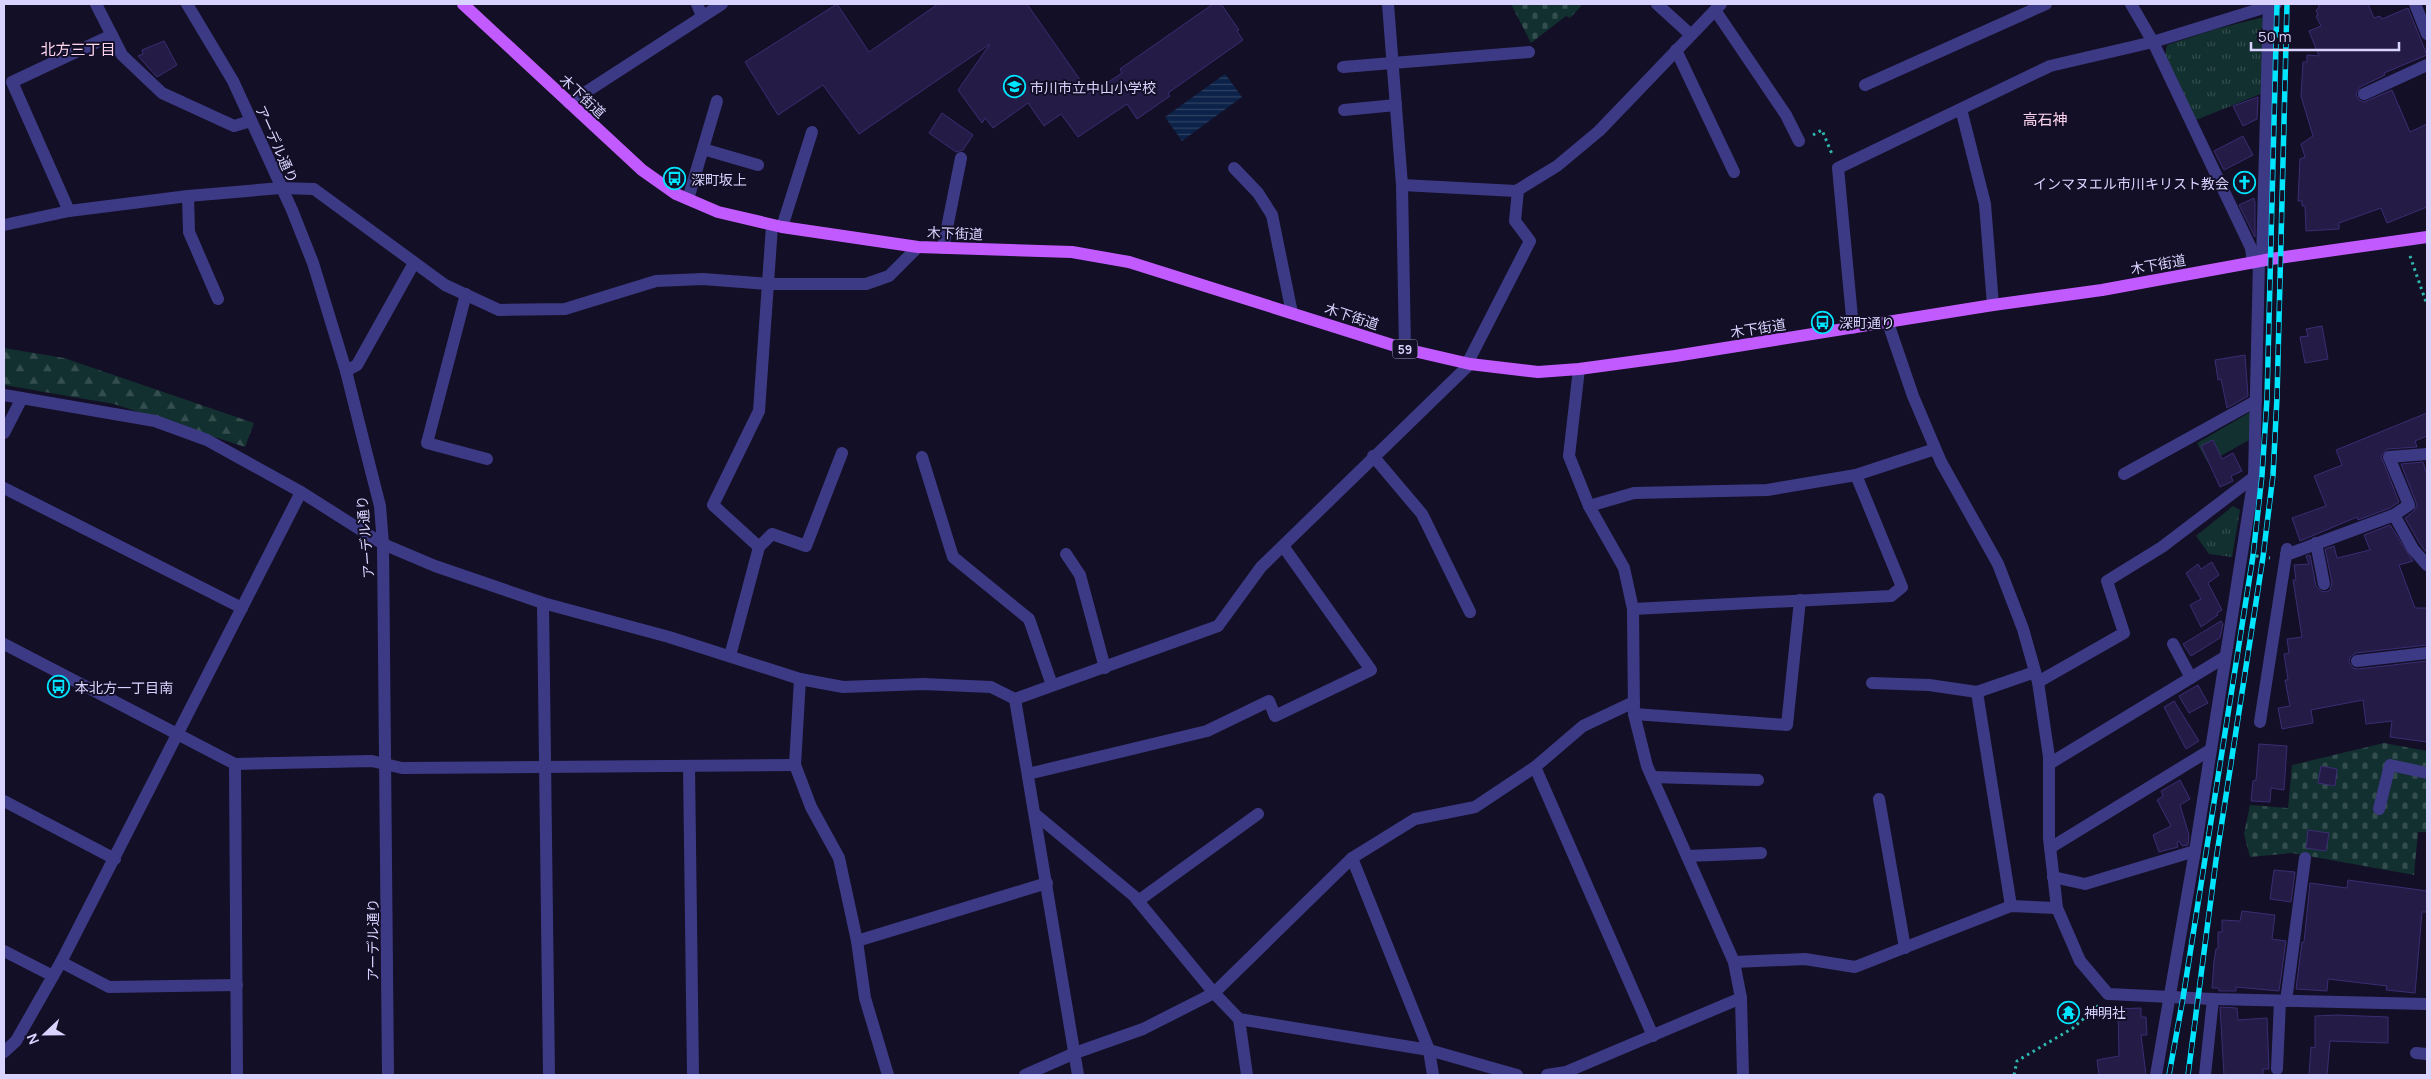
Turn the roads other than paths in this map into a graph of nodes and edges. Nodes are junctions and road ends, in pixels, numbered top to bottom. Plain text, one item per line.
1 (96, 4) edge
2 (187, 4) edge
3 (463, 4) edge
4 (697, 4) edge
5 (722, 4) edge
6 (1388, 4) edge
7 (1657, 4) edge
8 (2046, 4) edge
9 (2131, 4) edge
10 (2272, 4) edge
11 (2415, 4) edge
12 (1718, 7) edge
13 (2025, 8) edge
14 (702, 16) junction
15 (2427, 34) edge
16 (112, 35) junction
17 (1691, 35) junction
18 (2153, 42) junction
19 (1676, 50) junction
20 (1529, 52) dead end
21 (1392, 61) junction
22 (2427, 65) edge
23 (1343, 67) dead end
24 (1865, 85) dead end
25 (2364, 94) dead end
26 (717, 101) dead end
27 (569, 103) junction
28 (1396, 105) junction
29 (1961, 109) junction
30 (1344, 110) dead end
31 (251, 121) junction
32 (812, 132) dead end
33 (1800, 141) road end
34 (703, 149) junction
35 (961, 158) dead end
36 (758, 165) dead end
37 (1234, 168) dead end
38 (1734, 172) dead end
39 (1402, 184) junction
40 (281, 188) junction
41 (1518, 190) junction
42 (188, 196) junction
43 (688, 199) junction
44 (69, 211) junction
45 (4, 225) edge
46 (777, 227) junction
47 (2427, 237) edge
48 (918, 247) junction
49 (943, 248) junction
50 (2258, 261) junction
51 (414, 263) junction
52 (768, 284) junction
53 (466, 294) junction
54 (218, 300) dead end
55 (1993, 305) junction
56 (1292, 313) junction
57 (1888, 323) junction
58 (1853, 328) junction
59 (1405, 349) junction
60 (1468, 364) junction
61 (1579, 369) junction
62 (346, 371) junction
63 (4, 395) edge
64 (22, 398) junction
65 (2256, 401) junction
66 (4, 433) edge
67 (1935, 449) junction
68 (842, 453) dead end
69 (2427, 454) edge
70 (1373, 456) junction
71 (922, 457) dead end
72 (487, 459) dead end
73 (2124, 474) dead end
74 (1856, 475) junction
75 (2254, 477) junction
76 (4, 488) edge
77 (301, 492) junction
78 (1589, 506) junction
79 (2394, 515) junction
80 (2316, 543) junction
81 (383, 544) junction
82 (1283, 546) junction
83 (759, 547) junction
84 (1066, 554) dead end
85 (2427, 565) edge
86 (2324, 584) dead end
87 (1800, 600) junction
88 (544, 603) junction
89 (242, 608) junction
90 (1633, 609) junction
91 (1470, 612) dead end
92 (4, 644) edge
93 (2173, 644) dead end
94 (2427, 653) edge
95 (730, 656) junction
96 (2225, 657) junction
97 (2356, 661) dead end
98 (1105, 668) junction
99 (2037, 677) junction
100 (2191, 678) junction
101 (800, 679) junction
102 (1872, 683) dead end
103 (1052, 684) junction
104 (1977, 692) junction
105 (1016, 699) junction
106 (1634, 708) junction
107 (2260, 722) dead end
108 (176, 734) junction
109 (2210, 750) junction
110 (235, 764) junction
111 (386, 764) junction
112 (2049, 764) junction
113 (795, 765) junction
114 (689, 766) junction
115 (1535, 766) junction
116 (544, 767) junction
117 (2427, 773) edge
118 (1028, 774) junction
119 (1652, 777) junction
120 (1758, 780) dead end
121 (1879, 799) dead end
122 (4, 801) edge
123 (2379, 809) dead end
124 (1035, 814) junction
125 (1258, 814) dead end
126 (2050, 848) junction
127 (2195, 851) junction
128 (1761, 853) dead end
129 (1687, 856) junction
130 (115, 858) junction
131 (1352, 858) junction
132 (2305, 858) dead end
133 (2053, 877) junction
134 (1047, 883) junction
135 (1138, 901) junction
136 (2011, 906) junction
137 (2057, 908) junction
138 (857, 941) junction
139 (1905, 948) junction
140 (4, 951) edge
141 (61, 962) junction
142 (1734, 962) junction
143 (53, 976) junction
144 (237, 985) junction
145 (1214, 993) junction
146 (2170, 997) junction
147 (1742, 998) junction
148 (2213, 999) junction
149 (2283, 1001) junction
150 (2427, 1003) edge
151 (1239, 1019) junction
152 (1653, 1036) junction
153 (1429, 1050) junction
154 (4, 1052) edge
155 (1075, 1053) junction
156 (2277, 1069) dead end
157 (237, 1075) edge
158 (388, 1075) edge
159 (549, 1075) edge
160 (693, 1075) edge
161 (888, 1075) edge
162 (1025, 1075) edge
163 (1078, 1075) edge
164 (1247, 1075) edge
165 (1433, 1075) edge
166 (1517, 1075) edge
167 (1547, 1075) edge
168 (1743, 1075) edge
169 (2156, 1075) edge
170 (2205, 1075) edge

1 - 16 street
2 - 31 street, アーデル通り
3 - 27 main road, 木下街道 / 59
4 - 14 street
5 - 14 street
6 - 21 street
7 - 17 street
8 - 13 street
9 - 18 street
10 - 18 street
10 - 50 street
11 - 15 street
12 - 17 street
12 - 33 street
13 - 24 street
14 - 27 street
16 - 31 street
16 - 44 street
17 - 19 street
18 - 29 street
18 - 50 street
19 - 38 street
19 - 41 street
20 - 21 street
21 - 23 street
21 - 28 street
22 - 25 street
26 - 34 street
27 - 43 main road, 木下街道 / 59
28 - 30 street
28 - 39 street
29 - 55 street
29 - 58 street
31 - 40 street, アーデル通り
32 - 46 street
34 - 36 street
34 - 43 street
35 - 49 street
37 - 56 street
39 - 41 street
39 - 59 street
40 - 42 street
40 - 51 street
40 - 62 street, アーデル通り
41 - 60 street
42 - 44 street
42 - 54 street
43 - 46 main road, 木下街道 / 59
44 - 45 street
46 - 48 main road, 木下街道 / 59
46 - 52 street
47 - 50 main road, 木下街道 / 59
48 - 49 main road, 木下街道 / 59
48 - 52 street
49 - 56 main road, 木下街道 / 59
50 - 55 main road, 木下街道 / 59
50 - 65 street
51 - 53 street
51 - 62 street
52 - 53 street
52 - 83 street
53 - 72 street
55 - 57 main road, 木下街道 / 59
56 - 59 main road, 木下街道 / 59
57 - 58 main road, 木下街道 / 59
57 - 67 street
58 - 61 main road, 木下街道 / 59
59 - 60 main road, 木下街道 / 59
60 - 61 main road, 木下街道 / 59
60 - 70 street
61 - 78 street
62 - 81 street, アーデル通り
63 - 64 street
64 - 66 street
64 - 77 street
65 - 73 street
65 - 75 street
67 - 74 street
67 - 99 street
68 - 83 street
69 - 79 street
70 - 82 street
70 - 91 street
71 - 103 street
74 - 78 street
74 - 87 street
75 - 96 street
75 - 99 street
76 - 89 street
77 - 81 street
77 - 89 street
78 - 90 street
79 - 80 street
79 - 85 street
80 - 86 street
80 - 107 street
81 - 88 street
81 - 111 street, アーデル通り
82 - 98 street
82 - 118 street
83 - 95 street
84 - 98 street
87 - 90 street
87 - 106 street
88 - 95 street
88 - 116 street
89 - 108 street
90 - 106 street
92 - 108 street
93 - 100 street
94 - 97 street
95 - 101 street
96 - 100 street
96 - 109 street
98 - 103 street
99 - 104 street
99 - 112 street
100 - 112 street
101 - 105 street
101 - 113 street
102 - 104 street
103 - 105 street
104 - 136 street
105 - 118 street
106 - 115 street
106 - 119 street
108 - 110 street
108 - 130 street
109 - 126 street
109 - 127 street
110 - 111 street
110 - 144 street
111 - 116 street
111 - 158 street, アーデル通り
112 - 126 street
113 - 114 street
113 - 138 street
114 - 116 street
114 - 160 street
115 - 131 street
115 - 152 street
116 - 159 street
117 - 123 street
118 - 124 street
119 - 120 street
119 - 129 street
121 - 139 street
122 - 130 street
124 - 134 street
124 - 135 street
125 - 135 street
126 - 133 street
127 - 133 street
127 - 146 street
128 - 129 street
129 - 142 street
130 - 141 street
131 - 145 street
131 - 153 street
132 - 149 street
133 - 137 street
134 - 138 street
134 - 155 street
135 - 145 street
136 - 137 street
136 - 139 street
137 - 146 street
138 - 161 street
139 - 142 street
140 - 143 street
141 - 143 street
141 - 144 street
142 - 147 street
143 - 154 street
144 - 157 street
145 - 151 street
145 - 155 street
146 - 148 street
146 - 169 street
147 - 152 street
147 - 168 street
148 - 149 street
148 - 170 street
149 - 150 street
149 - 156 street
151 - 153 street
151 - 164 street
152 - 167 street
153 - 165 street
153 - 166 street
155 - 162 street
155 - 163 street

